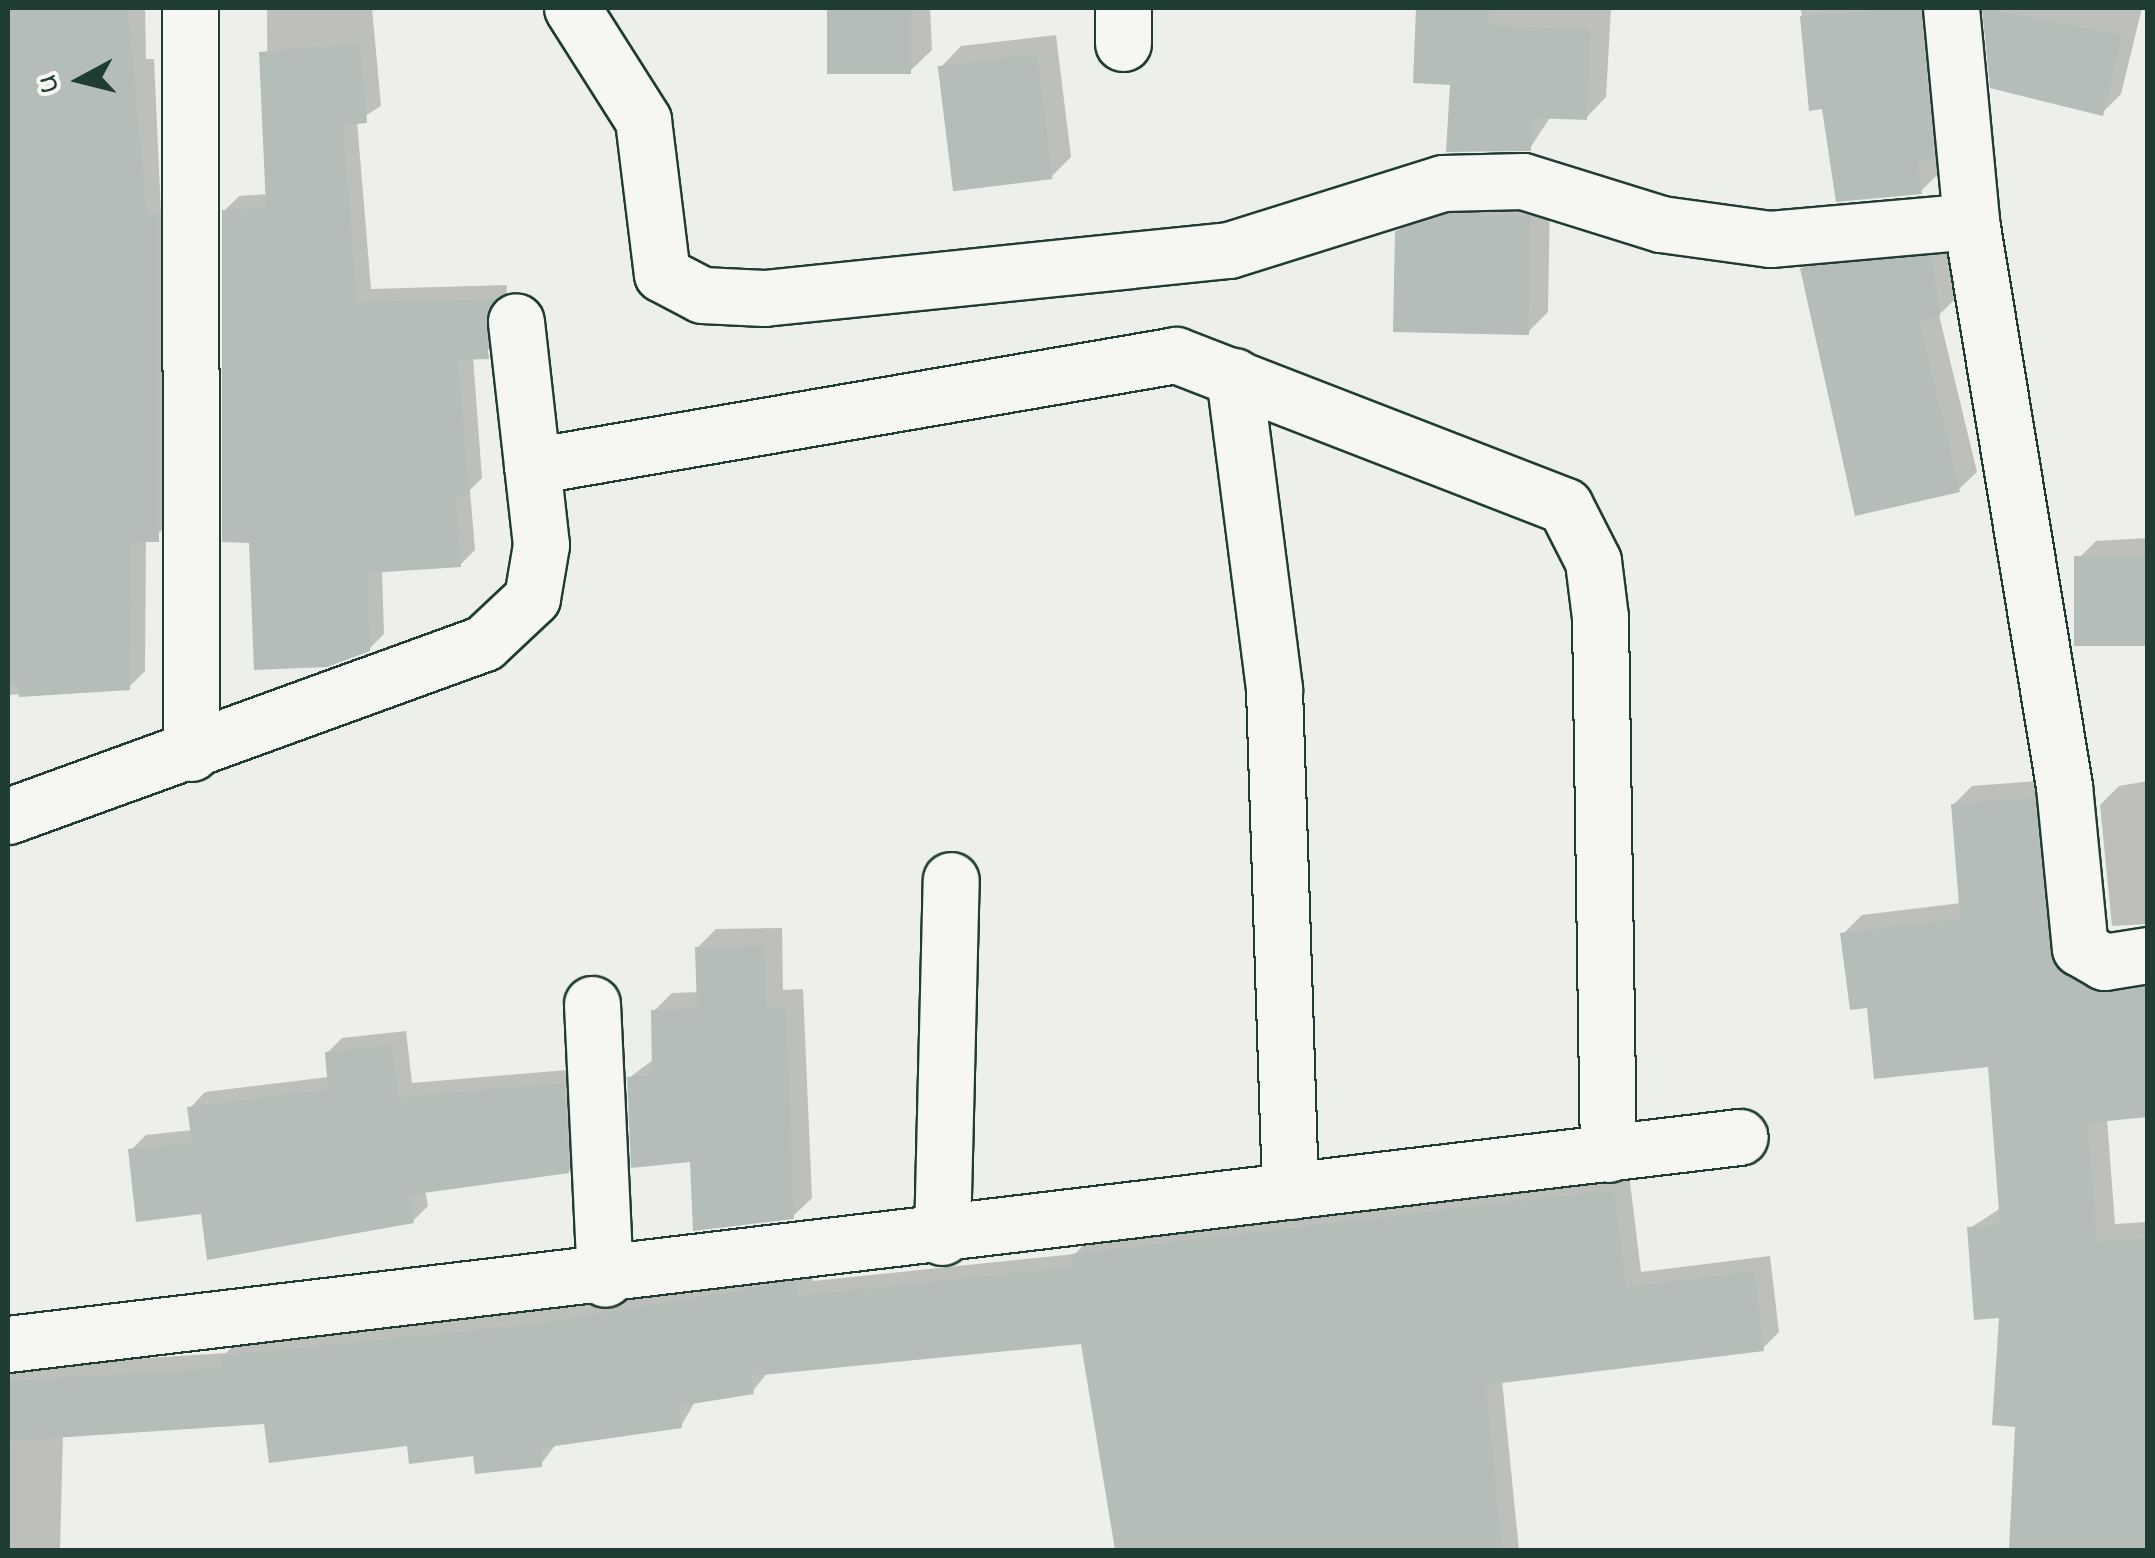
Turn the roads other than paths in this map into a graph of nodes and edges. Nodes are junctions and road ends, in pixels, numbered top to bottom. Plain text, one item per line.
1 (190, 8) edge
2 (572, 8) edge
3 (1951, 8) edge
4 (1972, 221) junction
5 (516, 321) dead end
6 (1234, 376) junction
7 (532, 466) junction
8 (191, 753) junction
9 (8, 816) edge
10 (951, 880) dead end
11 (2148, 955) edge
12 (592, 1004) dead end
13 (1740, 1137) dead end
14 (1608, 1154) junction
15 (1290, 1191) junction
16 (942, 1237) junction
17 (606, 1279) junction
18 (8, 1344) edge

1 - 8 street
2 - 4 street
3 - 4 street
4 - 11 street
5 - 7 street
6 - 7 street
6 - 14 street
6 - 15 street
7 - 8 street
8 - 9 street
10 - 16 street
12 - 17 street
13 - 14 street
14 - 15 street
15 - 16 street
16 - 17 street
17 - 18 street

